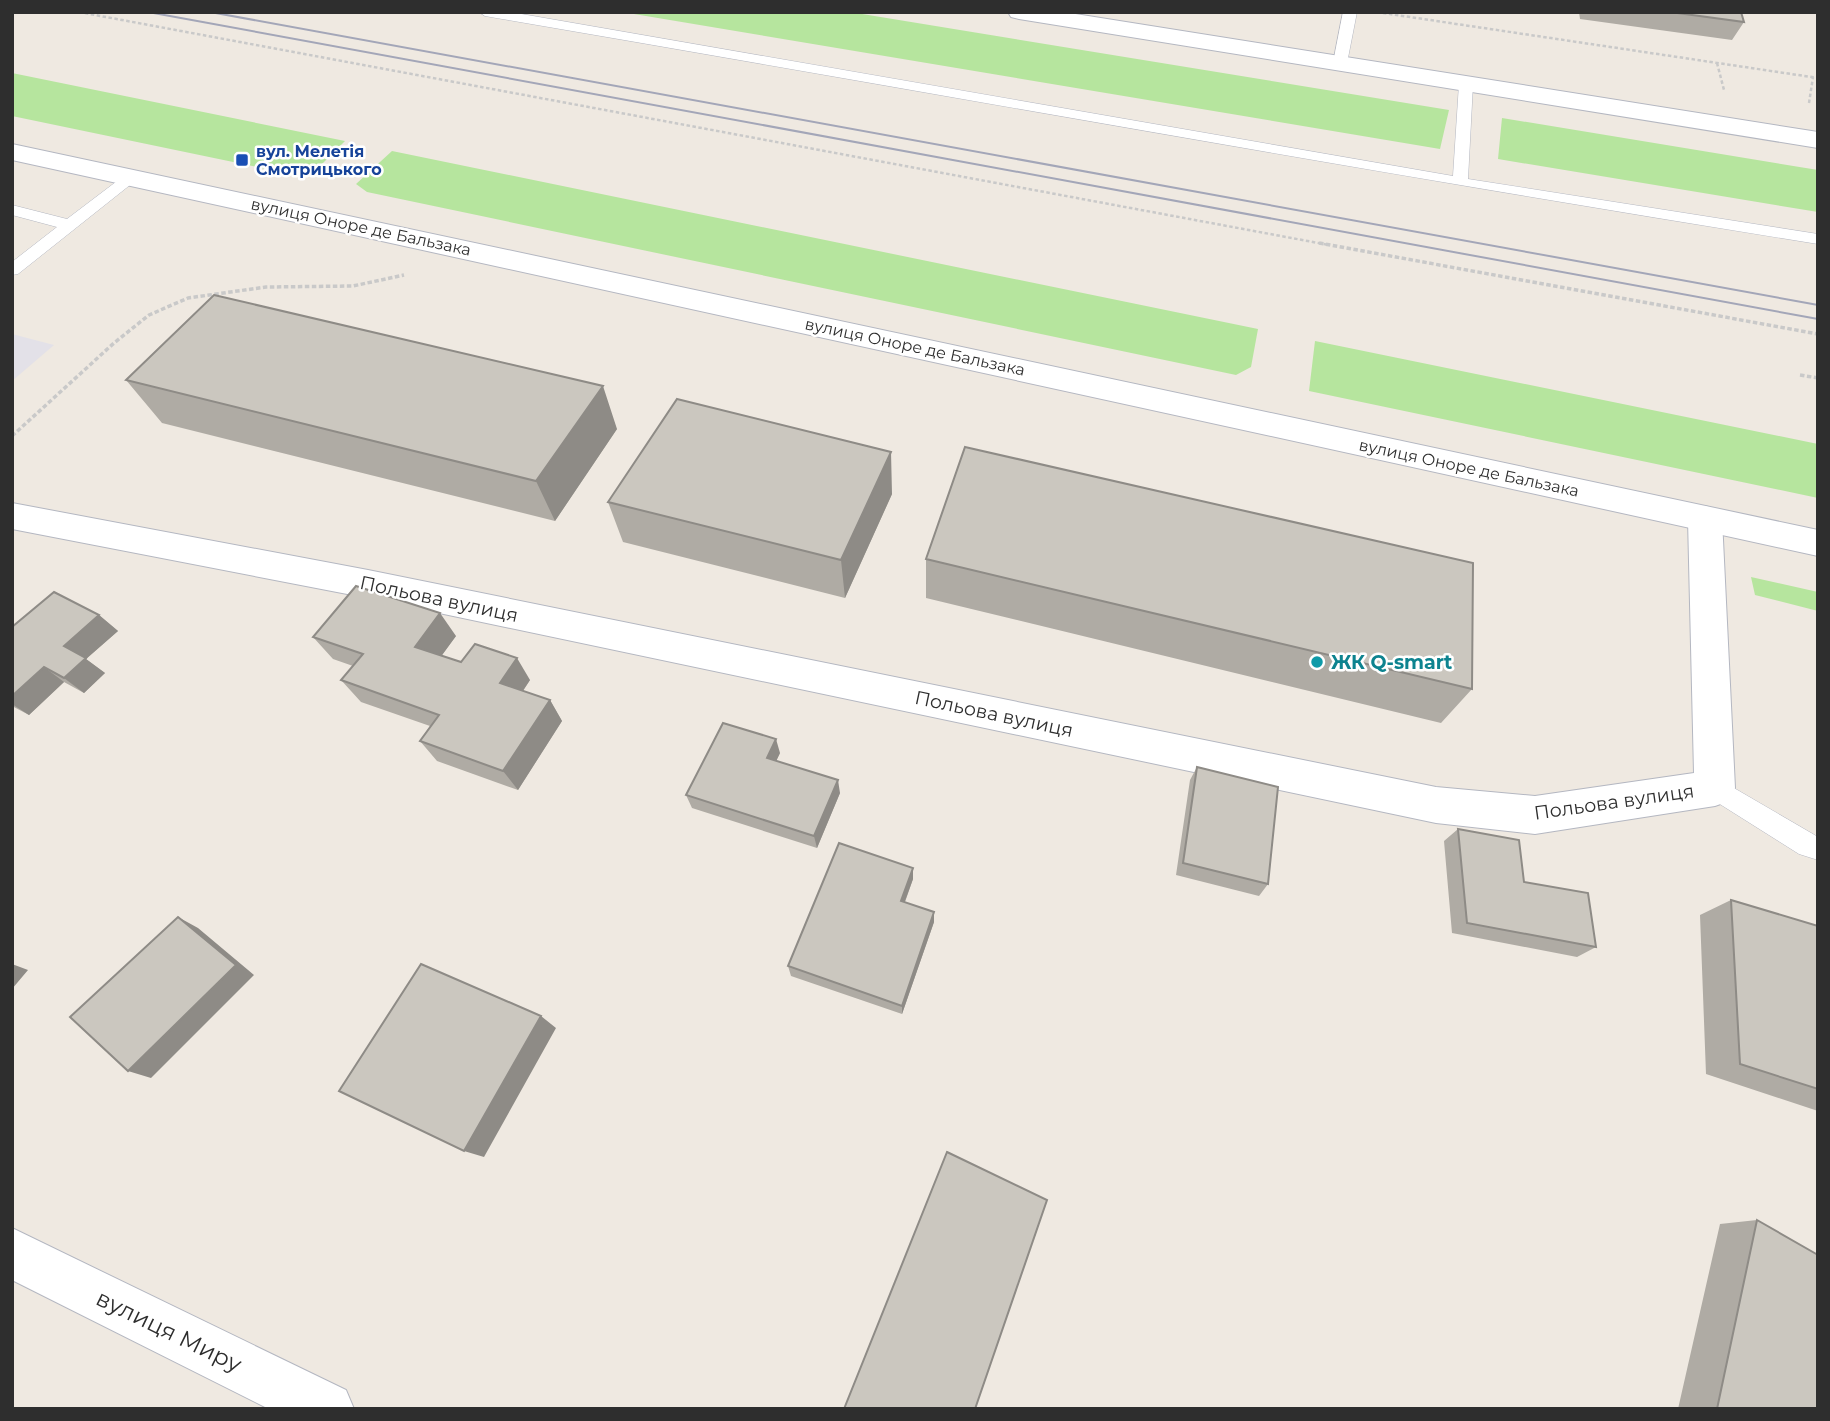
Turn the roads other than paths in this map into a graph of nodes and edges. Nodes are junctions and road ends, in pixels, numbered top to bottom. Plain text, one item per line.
1 (485, 12) edge
2 (570, 12) edge
3 (1019, 12) edge
4 (1350, 12) edge
5 (558, 24) junction
6 (1340, 63) junction
7 (1466, 84) junction
8 (1818, 140) edge
9 (12, 152) edge
10 (130, 177) junction
11 (1460, 182) junction
12 (12, 210) edge
13 (69, 225) junction
14 (1818, 239) edge
15 (12, 270) edge
16 (12, 516) edge
17 (1705, 519) junction
18 (1818, 543) edge
19 (1715, 788) junction
20 (1818, 849) edge
21 (12, 1253) edge
22 (327, 1409) edge

1 - 5 lane
2 - 5 lane
3 - 6 street
4 - 6 lane
5 - 11 lane
6 - 7 street
7 - 8 street
7 - 11 lane
9 - 10 street, вулиця Оноре де Бальзака
10 - 13 lane
10 - 17 street, вулиця Оноре де Бальзака
11 - 14 lane
12 - 13 lane
13 - 15 lane
16 - 19 street, Польова вулиця
17 - 18 street, вулиця Оноре де Бальзака
17 - 19 street, Польова вулиця
19 - 20 lane
21 - 22 street, вулиця Миру

